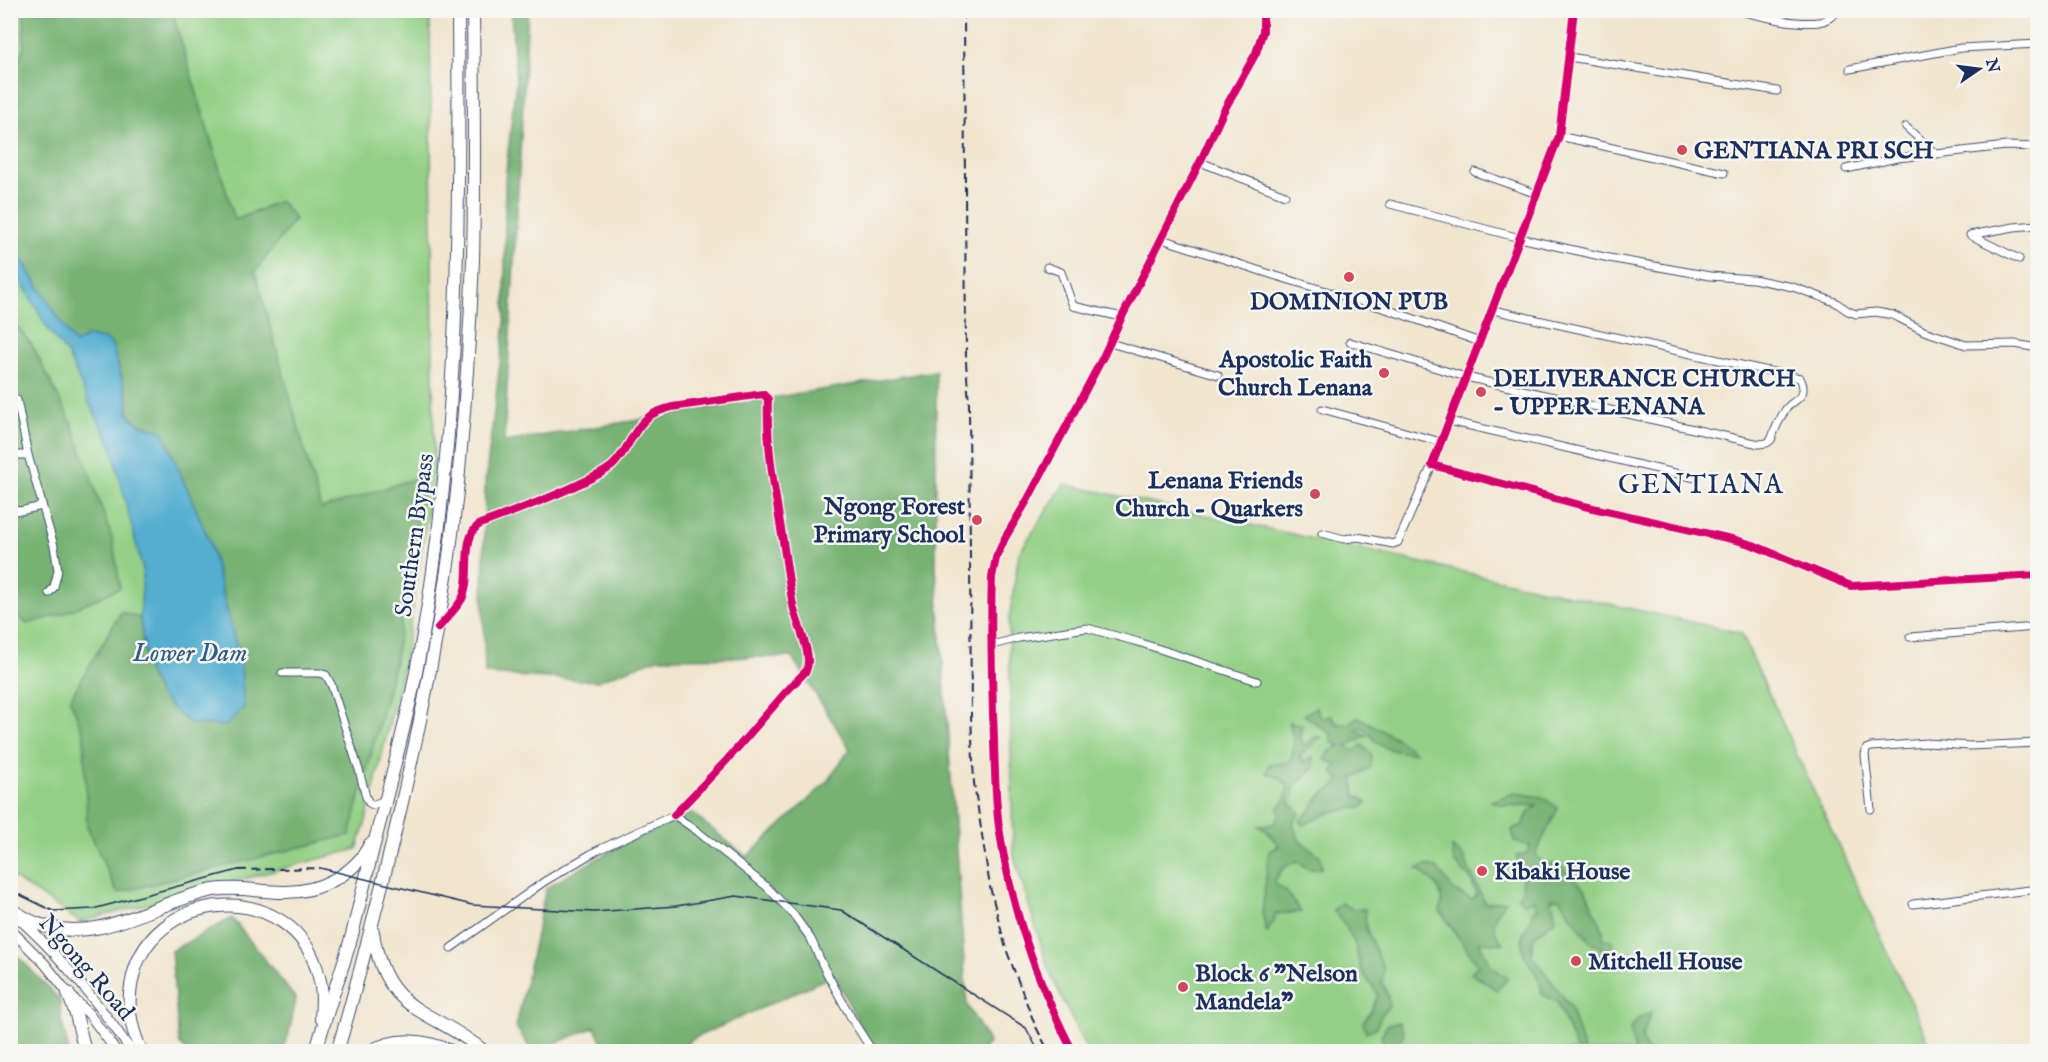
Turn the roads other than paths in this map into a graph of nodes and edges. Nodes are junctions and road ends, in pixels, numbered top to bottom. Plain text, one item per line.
1 (459, 10) edge
2 (473, 10) edge
3 (1249, 10) edge
4 (1574, 10) edge
5 (1735, 10) edge
6 (1839, 10) edge
7 (1263, 12) edge
8 (2037, 44) edge
9 (1569, 57) junction
10 (1850, 69) dead end
11 (1777, 91) dead end
12 (1906, 127) dead end
13 (1559, 136) junction
14 (2037, 147) edge
15 (1936, 154) junction
16 (1200, 162) junction
17 (1846, 169) dead end
18 (1475, 172) dead end
19 (1724, 173) dead end
20 (1537, 194) junction
21 (1285, 195) dead end
22 (1390, 204) dead end
23 (2037, 225) edge
24 (1520, 238) junction
25 (1162, 239) junction
26 (2019, 259) dead end
27 (1047, 267) dead end
28 (1493, 310) junction
29 (1122, 318) junction
30 (1350, 342) dead end
31 (1480, 342) junction
32 (1110, 343) junction
33 (2037, 348) edge
34 (1218, 375) dead end
35 (1466, 377) junction
36 (17, 400) dead end
37 (1322, 409) dead end
38 (1449, 421) junction
39 (1441, 442) junction
40 (10, 455) edge
41 (28, 455) junction
42 (1432, 465) junction
43 (1696, 478) dead end
44 (42, 506) junction
45 (10, 509) edge
46 (1322, 533) dead end
47 (2037, 575) edge
48 (2037, 590) edge
49 (49, 593) dead end
50 (438, 628) junction
51 (1910, 637) dead end
52 (992, 645) junction
53 (282, 673) dead end
54 (1257, 681) dead end
55 (2037, 743) edge
56 (386, 799) junction
57 (1871, 809) dead end
58 (674, 815) junction
59 (379, 827) junction
60 (2037, 889) edge
61 (1913, 904) dead end
62 (10, 910) edge
63 (372, 925) junction
64 (10, 929) edge
65 (451, 948) dead end
66 (68, 993) junction
67 (321, 1034) junction
68 (85, 1052) edge
69 (117, 1052) edge
70 (132, 1052) edge
71 (142, 1052) edge
72 (316, 1052) edge
73 (337, 1052) edge
74 (369, 1052) edge
75 (453, 1052) edge
76 (484, 1052) edge
77 (873, 1052) edge
78 (1073, 1052) edge

1 - 56 highway, Southern Bypass
2 - 50 highway, Southern Bypass
3 - 7 street
4 - 9 street
5 - 6 street
7 - 16 street
8 - 10 street
9 - 11 street
9 - 13 street
12 - 15 street
13 - 19 street
13 - 20 street
14 - 15 street
15 - 17 street
16 - 21 street
16 - 25 street
18 - 20 street
20 - 24 street
22 - 24 street
23 - 26 street
24 - 28 street
24 - 33 street
25 - 29 street
25 - 31 street
27 - 29 street
28 - 31 street
28 - 35 street
29 - 32 street
30 - 35 street
31 - 35 street
32 - 34 street
32 - 52 street
35 - 38 street
36 - 41 street
37 - 39 street
38 - 39 street
38 - 43 street
39 - 42 street
40 - 41 street
41 - 44 street
42 - 46 street
42 - 47 street
44 - 45 street
44 - 49 street
48 - 51 street
50 - 58 street
50 - 63 highway, Southern Bypass
52 - 54 street
52 - 78 street
53 - 56 street
55 - 57 street
56 - 59 highway, Southern Bypass
58 - 65 street
58 - 77 street
59 - 62 highway
59 - 67 highway, Southern Bypass
60 - 61 street
62 - 70 main road, Ngong Road
63 - 73 highway, Southern Bypass
63 - 76 highway
64 - 66 main road, Ngong Road
66 - 68 highway
66 - 69 main road, Ngong Road
67 - 71 highway
67 - 72 highway, Southern Bypass
74 - 75 highway

